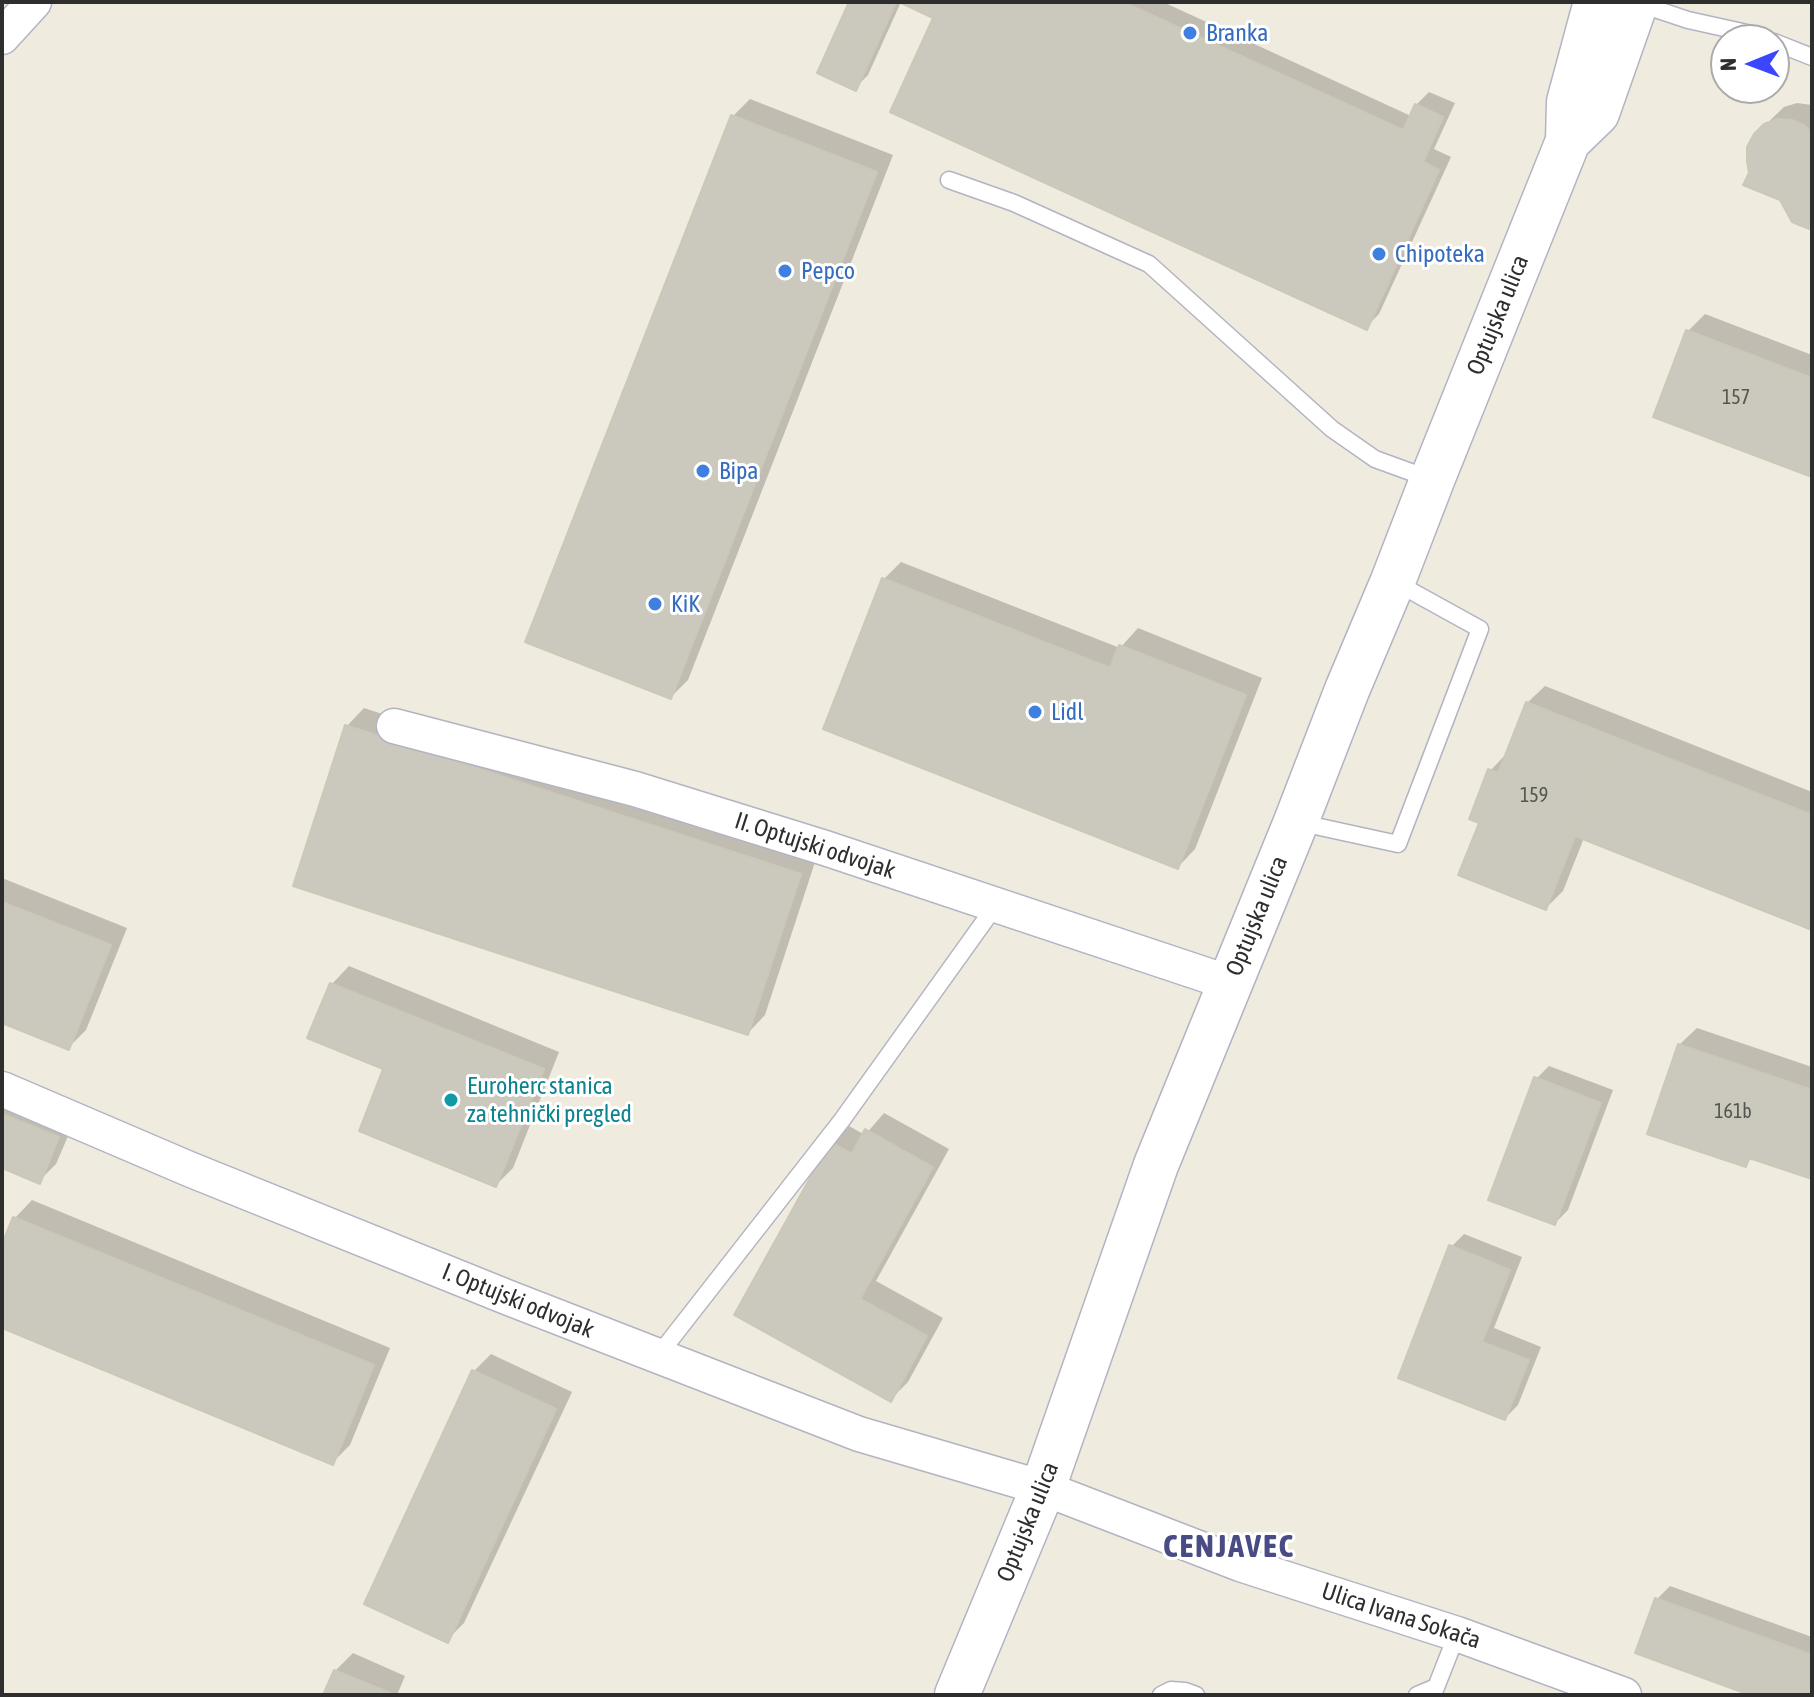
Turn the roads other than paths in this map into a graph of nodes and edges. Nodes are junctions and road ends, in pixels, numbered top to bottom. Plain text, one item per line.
1 (34, 2) edge
2 (1596, 2) edge
3 (1636, 2) edge
4 (1710, 25) edge
5 (2, 37) edge
6 (1790, 48) edge
7 (1812, 57) edge
8 (1568, 141) junction
9 (949, 180) dead end
10 (1432, 480) junction
11 (1393, 581) junction
12 (394, 726) dead end
13 (1296, 822) junction
14 (996, 905) junction
15 (1230, 983) junction
16 (2, 1089) edge
17 (657, 1357) junction
18 (1043, 1488) junction
19 (1457, 1634) junction
20 (1435, 1691) edge
21 (957, 1695) edge
22 (1161, 1695) edge
23 (1196, 1695) edge
24 (1417, 1695) edge
25 (1624, 1695) edge

1 - 5 street
2 - 8 main road, Optujska ulica
3 - 4 lane
3 - 8 main road, Optujska ulica
6 - 7 lane
8 - 10 main road, Optujska ulica
9 - 10 lane
10 - 11 main road, Optujska ulica
11 - 13 main road, Optujska ulica
11 - 13 lane
12 - 14 street, II. Optujski odvojak
13 - 15 main road, Optujska ulica
14 - 15 street, II. Optujski odvojak
14 - 17 lane
15 - 18 main road, Optujska ulica
16 - 17 street, I. Optujski odvojak
17 - 18 street, I. Optujski odvojak
18 - 19 street, Ulica Ivana Sokača
18 - 21 main road, Optujska ulica
19 - 20 lane
19 - 25 street, Ulica Ivana Sokača
20 - 24 lane
22 - 23 lane

